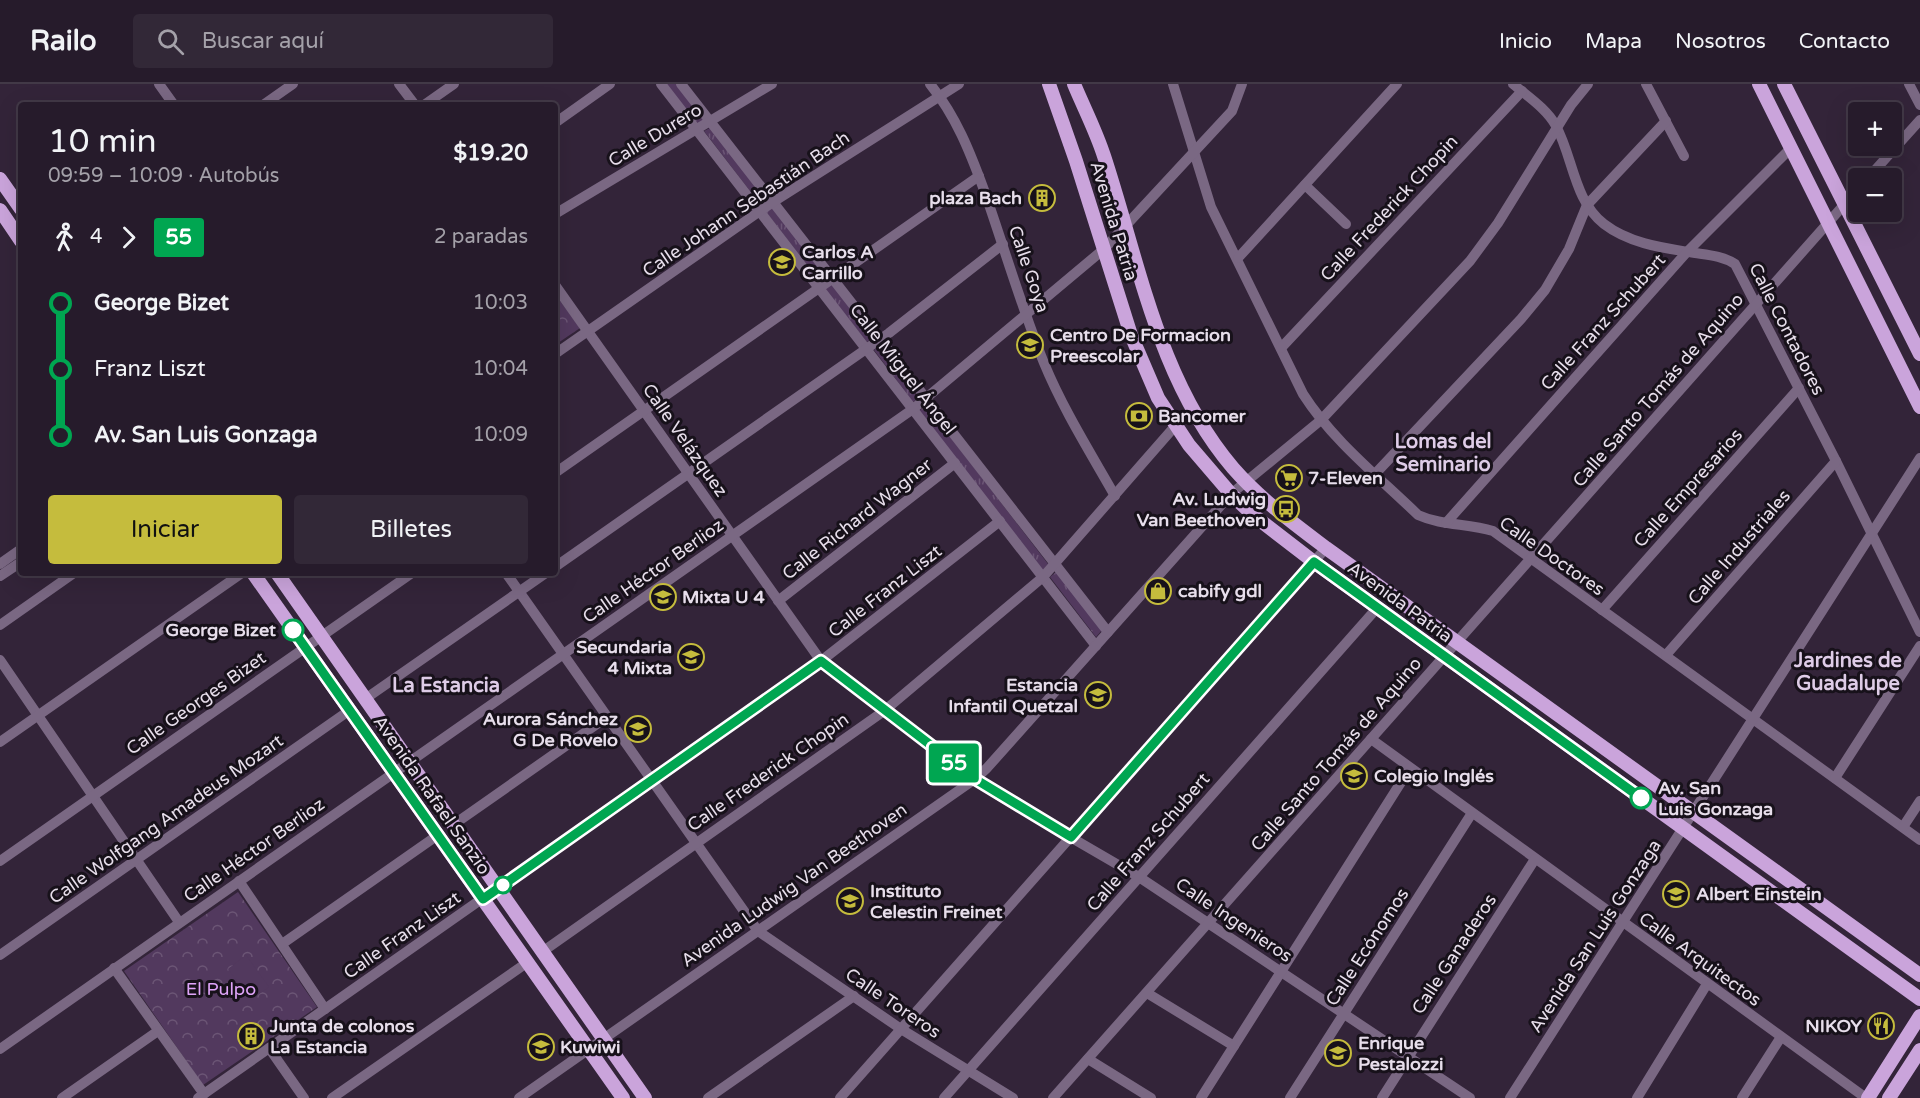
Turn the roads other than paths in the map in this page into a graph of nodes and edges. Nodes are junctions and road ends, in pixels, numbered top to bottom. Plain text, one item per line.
1 (159, 84) edge
2 (293, 84) edge
3 (399, 84) edge
4 (454, 84) edge
5 (610, 84) edge
6 (661, 84) edge
7 (681, 84) edge
8 (772, 84) edge
9 (930, 84) edge
10 (959, 84) edge
11 (1049, 84) edge
12 (1074, 84) edge
13 (1173, 84) edge
14 (1242, 84) edge
15 (1397, 84) edge
16 (1588, 84) edge
17 (1646, 84) edge
18 (1759, 84) edge
19 (1784, 84) edge
20 (1910, 84) edge
21 (1518, 88) edge
22 (940, 97) junction
23 (172, 102) edge
24 (267, 102) edge
25 (413, 102) edge
26 (428, 102) edge
27 (1920, 105) edge
28 (1920, 120) edge
29 (558, 121) edge
30 (1666, 121) junction
31 (710, 122) junction
32 (1557, 127) junction
33 (697, 130) junction
34 (1791, 148) junction
35 (1194, 153) junction
36 (1684, 156) dead end
37 (1877, 168) edge
38 (979, 176) junction
39 (0, 179) edge
40 (1305, 185) junction
41 (1848, 201) edge
42 (773, 202) junction
43 (18, 205) edge
44 (1587, 205) junction
45 (1845, 205) junction
46 (0, 210) edge
47 (760, 211) junction
48 (558, 212) edge
49 (1828, 223) junction
50 (1346, 225) dead end
51 (1126, 227) junction
52 (18, 237) edge
53 (1003, 244) junction
54 (1104, 249) junction
55 (1687, 252) junction
56 (1238, 258) junction
57 (832, 279) junction
58 (819, 288) junction
59 (558, 289) edge
60 (1756, 303) junction
61 (1026, 313) junction
62 (588, 331) junction
63 (880, 340) junction
64 (1281, 348) junction
65 (866, 349) junction
66 (558, 352) edge
67 (1920, 354) edge
68 (1799, 388) junction
69 (926, 400) junction
70 (1920, 407) edge
71 (913, 409) junction
72 (645, 410) junction
73 (1321, 420) junction
74 (1176, 425) junction
75 (1920, 458) edge
76 (1836, 461) junction
77 (955, 463) junction
78 (558, 471) edge
79 (689, 474) junction
80 (1376, 474) junction
81 (1245, 482) junction
82 (1231, 494) junction
83 (1115, 496) junction
84 (1000, 521) junction
85 (1446, 523) junction
86 (1872, 534) junction
87 (732, 537) junction
88 (1326, 548) junction
89 (18, 551) edge
90 (1530, 559) junction
91 (1314, 562) junction
92 (0, 564) edge
93 (18, 564) edge
94 (558, 565) edge
95 (1055, 565) junction
96 (0, 576) edge
97 (70, 576) edge
98 (238, 576) edge
99 (255, 576) edge
100 (279, 576) edge
101 (408, 576) edge
102 (508, 576) edge
103 (542, 576) edge
104 (1043, 577) junction
105 (519, 592) junction
106 (778, 601) junction
107 (1377, 608) junction
108 (1602, 610) junction
109 (0, 625) edge
110 (1108, 632) junction
111 (1920, 632) edge
112 (321, 636) junction
113 (1457, 642) junction
114 (1096, 645) junction
115 (1920, 646) edge
116 (306, 647) junction
117 (563, 653) junction
118 (1444, 656) junction
119 (1666, 656) junction
120 (0, 660) edge
121 (821, 661) junction
122 (365, 699) junction
123 (350, 710) junction
124 (884, 711) junction
125 (38, 715) junction
126 (607, 717) junction
127 (1753, 718) junction
128 (1371, 739) junction
129 (0, 742) edge
130 (409, 762) junction
131 (1410, 768) junction
132 (394, 772) junction
133 (1834, 778) junction
134 (975, 779) junction
135 (652, 780) junction
136 (93, 796) junction
137 (1920, 801) edge
138 (1693, 812) junction
139 (1472, 813) junction
140 (453, 825) junction
141 (1903, 827) junction
142 (1683, 828) junction
143 (438, 835) junction
144 (1071, 837) junction
145 (1920, 840) edge
146 (695, 843) junction
147 (136, 859) junction
148 (1535, 859) junction
149 (0, 861) edge
150 (1139, 877) junction
151 (239, 881) junction
152 (498, 888) junction
153 (483, 899) junction
154 (179, 922) junction
155 (1209, 923) junction
156 (1622, 923) junction
157 (758, 931) junction
158 (282, 944) junction
159 (542, 952) junction
160 (0, 954) edge
161 (528, 962) junction
162 (114, 968) junction
163 (1281, 972) junction
164 (1920, 975) edge
165 (1707, 984) junction
166 (1147, 993) junction
167 (854, 996) junction
168 (1920, 999) edge
169 (325, 1009) junction
170 (1344, 1014) junction
171 (1920, 1016) edge
172 (901, 1029) junction
173 (158, 1031) junction
174 (1781, 1037) junction
175 (603, 1039) junction
176 (1234, 1046) junction
177 (0, 1048) edge
178 (269, 1048) junction
179 (589, 1049) junction
180 (1920, 1050) edge
181 (1408, 1056) junction
182 (1088, 1059) junction
183 (968, 1071) junction
184 (201, 1096) edge
185 (62, 1098) edge
186 (304, 1098) edge
187 (332, 1098) edge
188 (519, 1098) edge
189 (623, 1098) edge
190 (645, 1098) edge
191 (708, 1098) edge
192 (840, 1098) edge
193 (944, 1098) edge
194 (1013, 1098) edge
195 (1053, 1098) edge
196 (1151, 1098) edge
197 (1201, 1098) edge
198 (1290, 1098) edge
199 (1382, 1098) edge
200 (1470, 1098) edge
201 (1510, 1098) edge
202 (1637, 1098) edge
203 (1742, 1098) edge
204 (1867, 1098) edge
205 (1889, 1098) edge

1 - 23 street
2 - 24 street
3 - 25 street
4 - 26 street
5 - 29 street
6 - 33 street, Calle Miguel Ángel
7 - 31 street, Calle Miguel Ángel
8 - 31 street, Calle Durero
9 - 22 street, Calle Goya
10 - 22 street, Calle Johann Sebastián Bach
11 - 54 main road, Avenida Patria
12 - 51 main road, Avenida Patria
13 - 35 street, Calle Doctores
14 - 35 street, Calle Héctor Berlioz
15 - 40 street
16 - 32 street, Avenida Ludwig Van Beethoven
17 - 30 street
18 - 34 main road
19 - 45 main road
20 - 27 street
21 - 32 street
21 - 64 street, Calle Frederick Chopin
22 - 38 street, Calle Goya
22 - 42 street, Calle Johann Sebastián Bach
28 - 37 street
30 - 36 street
30 - 44 street
31 - 33 street, Calle Durero
31 - 42 street, Calle Miguel Ángel
32 - 44 street, Calle Contadores
32 - 73 street, Avenida Ludwig Van Beethoven
33 - 47 street, Calle Miguel Ángel
33 - 48 street, Calle Durero
34 - 49 main road
34 - 55 street, Calle Franz Schubert
35 - 51 street, Calle Héctor Berlioz
35 - 56 street, Calle Doctores
38 - 53 street, Calle Goya
38 - 57 street
39 - 43 main road
40 - 50 street
40 - 56 street
41 - 45 street, Calle Santo Tomás de Aquino
42 - 47 street, Calle Johann Sebastián Bach
42 - 57 street, Calle Miguel Ángel
44 - 55 street, Calle Contadores
44 - 80 street
45 - 49 street, Calle Santo Tomás de Aquino
45 - 67 main road
46 - 52 main road
47 - 58 street, Calle Miguel Ángel
47 - 62 street, Calle Johann Sebastián Bach
49 - 60 street, Calle Santo Tomás de Aquino
49 - 70 main road
51 - 54 street, Calle Héctor Berlioz
51 - 81 main road, Avenida Patria
53 - 61 street, Calle Goya
53 - 63 street
54 - 61 street, Calle Héctor Berlioz
54 - 74 main road, Avenida Patria
55 - 60 street, Calle Contadores
55 - 85 street, Calle Franz Schubert
56 - 64 street, Calle Doctores
57 - 58 street
57 - 63 street, Calle Miguel Ángel
58 - 65 street, Calle Miguel Ángel
58 - 72 street
59 - 62 street, Calle Velázquez
60 - 68 street, Calle Contadores
60 - 90 street, Calle Santo Tomás de Aquino
61 - 69 street, Calle Héctor Berlioz
61 - 83 street, Calle Goya
62 - 66 street, Calle Johann Sebastián Bach
62 - 72 street, Calle Velázquez
63 - 65 street
63 - 69 street, Calle Miguel Ángel
64 - 73 street, Calle Doctores
65 - 71 street, Calle Miguel Ángel
65 - 79 street
68 - 76 street, Calle Contadores
68 - 108 street, Calle Empresarios
69 - 71 street, Calle Héctor Berlioz
69 - 95 street, Calle Miguel Ángel
71 - 77 street, Calle Miguel Ángel
71 - 87 street, Calle Héctor Berlioz
72 - 78 street
72 - 79 street, Calle Velázquez
73 - 80 street, Calle Doctores
73 - 81 street, Avenida Ludwig Van Beethoven
74 - 82 main road, Avenida Patria
74 - 83 street, Calle Frederick Chopin
75 - 86 street, Avenida San Luis Gonzaga
76 - 86 street, Calle Contadores
76 - 119 street, Calle Industriales
77 - 84 street, Calle Miguel Ángel
77 - 106 street, Calle Richard Wagner
79 - 87 street, Calle Velázquez
79 - 94 street
80 - 85 street, Calle Doctores
81 - 82 street, Avenida Ludwig Van Beethoven
81 - 88 main road, Avenida Patria
82 - 91 main road, Avenida Patria
82 - 110 street, Avenida Ludwig Van Beethoven
83 - 95 street, Calle Frederick Chopin
84 - 104 street, Calle Miguel Ángel
84 - 121 street, Calle Franz Liszt
85 - 90 street, Calle Doctores
86 - 111 street, Calle Contadores
86 - 127 street, Avenida San Luis Gonzaga
87 - 106 street, Calle Velázquez
87 - 117 street, Calle Héctor Berlioz
88 - 91 street
88 - 113 main road, Avenida Patria
89 - 92 street
90 - 108 street, Calle Doctores
90 - 113 street, Calle Santo Tomás de Aquino
91 - 107 main road, Avenida Patria
91 - 144 street
93 - 96 street
95 - 104 street, Calle Frederick Chopin
95 - 110 street, Calle Miguel Ángel
97 - 109 street
98 - 125 street
99 - 116 main road, Avenida Rafael Sanzio
100 - 112 main road, Avenida Rafael Sanzio
101 - 112 street, Calle Georges Bizet
102 - 105 street
103 - 105 street
104 - 114 street, Calle Miguel Ángel
104 - 124 street, Calle Frederick Chopin
105 - 117 street
105 - 122 street
106 - 121 street, Calle Velázquez
107 - 118 main road, Avenida Patria
107 - 150 street, Calle Franz Schubert
108 - 119 street, Calle Doctores
110 - 114 street, Avenida Ludwig Van Beethoven
112 - 116 street, Calle Georges Bizet
112 - 122 main road, Avenida Rafael Sanzio
113 - 118 street, Calle Santo Tomás de Aquino
113 - 138 main road, Avenida Patria
114 - 134 street, Avenida Ludwig Van Beethoven
115 - 133 street
116 - 123 main road, Avenida Rafael Sanzio
116 - 136 street, Calle Georges Bizet
117 - 126 street
117 - 130 street, Calle Héctor Berlioz
118 - 128 street, Calle Santo Tomás de Aquino
118 - 142 main road, Avenida Patria
119 - 127 street, Calle Doctores
120 - 125 street
121 - 124 street, Calle Velázquez
121 - 135 street, Calle Franz Liszt
122 - 130 main road, Avenida Rafael Sanzio
123 - 132 main road, Avenida Rafael Sanzio
123 - 147 street, Calle Wolfgang Amadeus Mozart
124 - 134 street, Calle Velázquez
124 - 146 street, Calle Frederick Chopin
125 - 129 street
125 - 136 street
126 - 135 street
126 - 140 street
127 - 133 street, Calle Doctores
127 - 138 street, Avenida San Luis Gonzaga
128 - 131 street, Calle Arquitectos
128 - 155 street, Calle Santo Tomás de Aquino
130 - 132 street, Calle Héctor Berlioz
130 - 140 main road, Avenida Rafael Sanzio
131 - 139 street, Calle Arquitectos
131 - 163 street
132 - 143 main road, Avenida Rafael Sanzio
132 - 151 street, Calle Héctor Berlioz
133 - 141 street, Calle Doctores
134 - 144 street, Calle Ingenieros
134 - 157 street, Avenida Ludwig Van Beethoven
135 - 146 street
135 - 152 street, Calle Franz Liszt
136 - 147 street
136 - 149 street, Calle Georges Bizet
137 - 141 street
138 - 142 street, Avenida San Luis Gonzaga
138 - 164 main road, Avenida Patria
139 - 148 street, Calle Arquitectos
139 - 170 street, Calle Ecónomos
140 - 152 main road, Avenida Rafael Sanzio
141 - 145 street, Calle Doctores
142 - 156 street, Avenida San Luis Gonzaga
142 - 168 main road, Avenida Patria
143 - 153 main road, Avenida Rafael Sanzio
143 - 158 street
144 - 150 street, Calle Ingenieros
144 - 172 street
146 - 157 street
146 - 159 street, Calle Frederick Chopin
147 - 154 street
147 - 160 street, Calle Wolfgang Amadeus Mozart
148 - 156 street, Calle Arquitectos
148 - 181 street, Calle Ganaderos
150 - 155 street, Calle Ingenieros
150 - 183 street, Calle Franz Schubert
151 - 154 street, Calle Héctor Berlioz
151 - 158 street
152 - 153 street, Calle Franz Liszt
152 - 159 main road, Avenida Rafael Sanzio
153 - 161 main road, Avenida Rafael Sanzio
153 - 169 street, Calle Franz Liszt
154 - 162 street, Calle Héctor Berlioz
155 - 163 street, Calle Ingenieros
155 - 166 street, Calle Santo Tomás de Aquino
156 - 165 street, Calle Arquitectos
156 - 201 street, Avenida San Luis Gonzaga
157 - 167 street, Calle Toreros
157 - 175 street, Avenida Ludwig Van Beethoven
158 - 169 street
159 - 175 main road, Avenida Rafael Sanzio
161 - 179 main road, Avenida Rafael Sanzio
161 - 187 street
162 - 173 street
162 - 177 street, Calle Héctor Berlioz
163 - 170 street, Calle Ingenieros
163 - 176 street
165 - 174 street, Calle Arquitectos
165 - 202 street
166 - 176 street
166 - 182 street, Calle Santo Tomás de Aquino
167 - 172 street, Calle Toreros
167 - 191 street
169 - 178 street, Calle Franz Liszt
170 - 181 street, Calle Ingenieros
170 - 198 street, Calle Ecónomos
171 - 204 main road
172 - 183 street, Calle Toreros
172 - 192 street
173 - 184 street
173 - 185 street
174 - 203 street
174 - 204 street, Calle Arquitectos
175 - 179 street, Avenida Ludwig Van Beethoven
175 - 190 main road, Avenida Rafael Sanzio
176 - 197 street
178 - 184 street, Calle Franz Liszt
178 - 186 street
179 - 188 street, Avenida Ludwig Van Beethoven
179 - 189 main road, Avenida Rafael Sanzio
180 - 205 main road
181 - 199 street, Calle Ganaderos
181 - 200 street, Calle Ingenieros
182 - 195 street, Calle Santo Tomás de Aquino
182 - 196 street
183 - 193 street, Calle Franz Schubert
183 - 194 street, Calle Toreros

